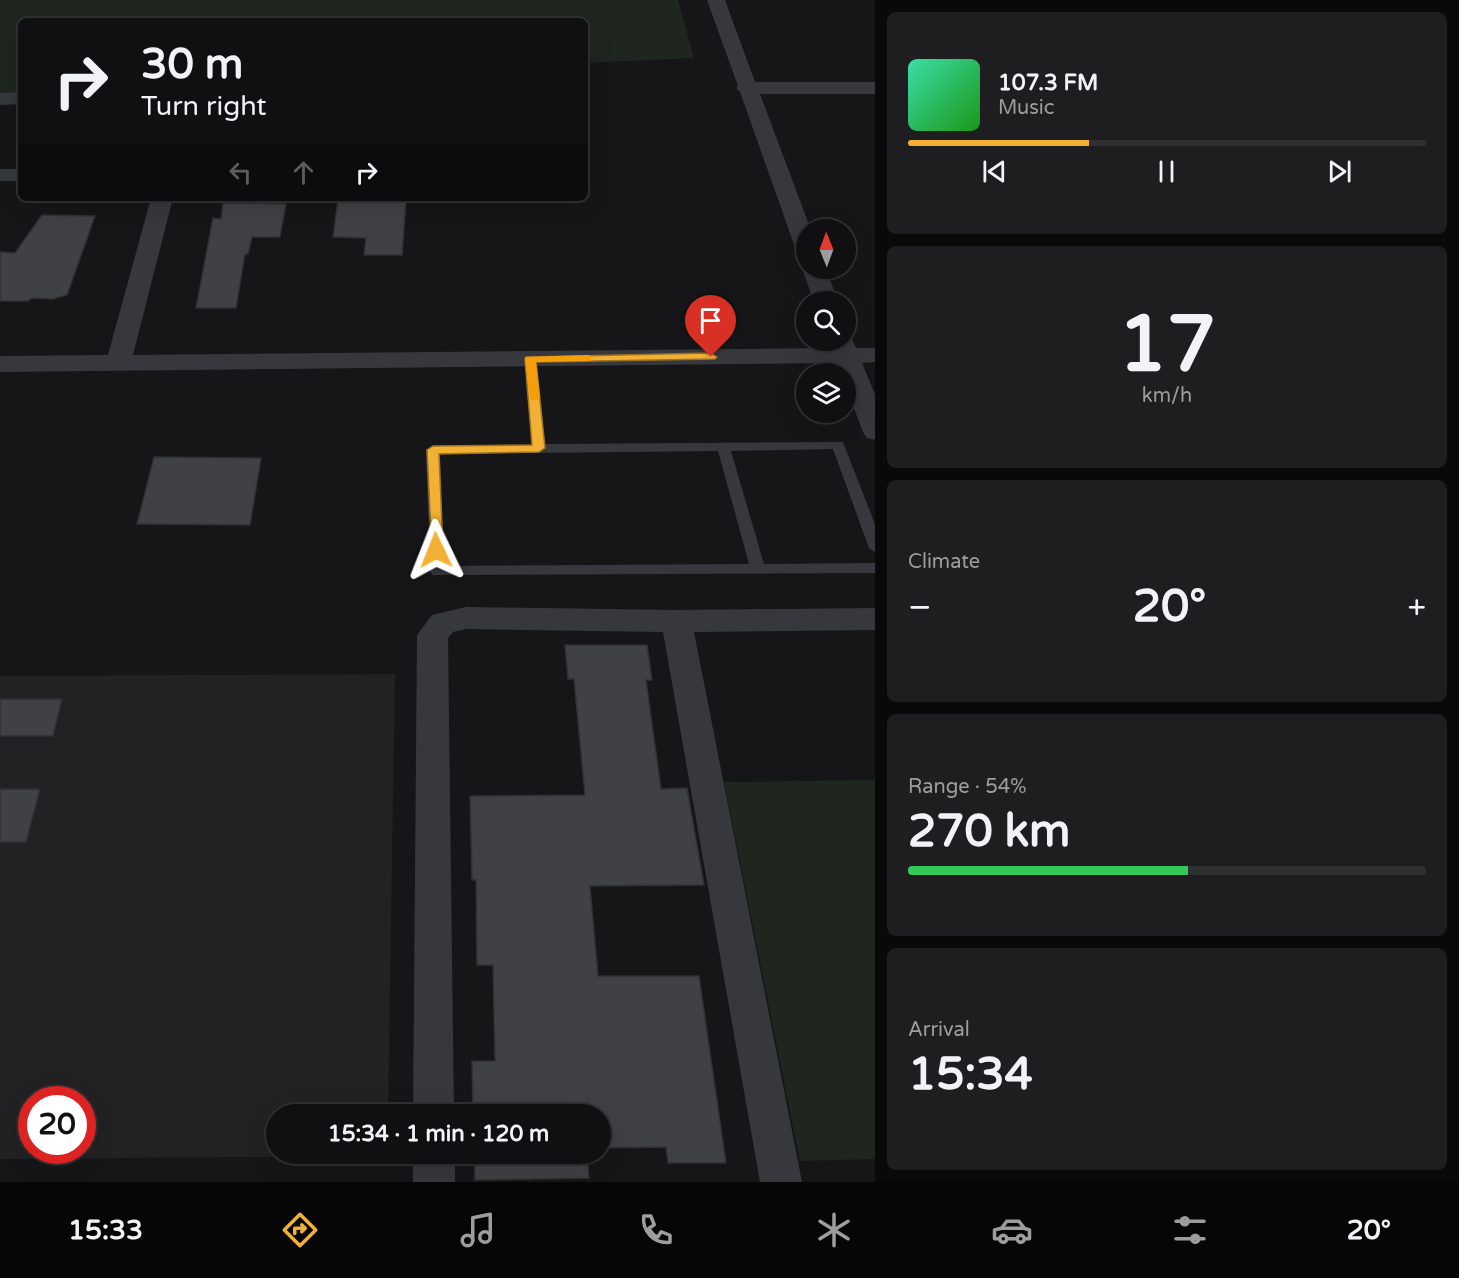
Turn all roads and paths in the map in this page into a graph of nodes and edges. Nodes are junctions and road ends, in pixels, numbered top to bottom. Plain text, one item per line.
1 (716, 0) edge
2 (747, 88) junction
3 (875, 88) edge
4 (18, 98) edge
5 (0, 99) edge
6 (0, 175) edge
7 (18, 175) edge
8 (161, 201) edge
9 (796, 220) edge
10 (796, 350) edge
11 (845, 351) edge
12 (856, 351) edge
13 (875, 355) edge
14 (530, 359) junction
15 (0, 364) edge
16 (118, 364) junction
17 (875, 429) edge
18 (723, 446) junction
19 (539, 448) junction
20 (875, 545) edge
21 (758, 568) junction
22 (875, 568) edge
23 (875, 619) edge
24 (676, 621) junction
25 (434, 1104) edge
26 (434, 1164) edge
27 (434, 1182) edge
28 (781, 1182) edge

1 - 2 street
2 - 3 street
2 - 9 street
4 - 5 street
6 - 7 street
8 - 16 street
10 - 14 street
11 - 17 street
12 - 13 street
14 - 16 street
14 - 19 lane
15 - 16 street
18 - 19 lane
18 - 20 lane
18 - 21 lane
19 - 21 lane
21 - 22 lane
23 - 24 street
24 - 25 street
24 - 28 street
26 - 27 street

